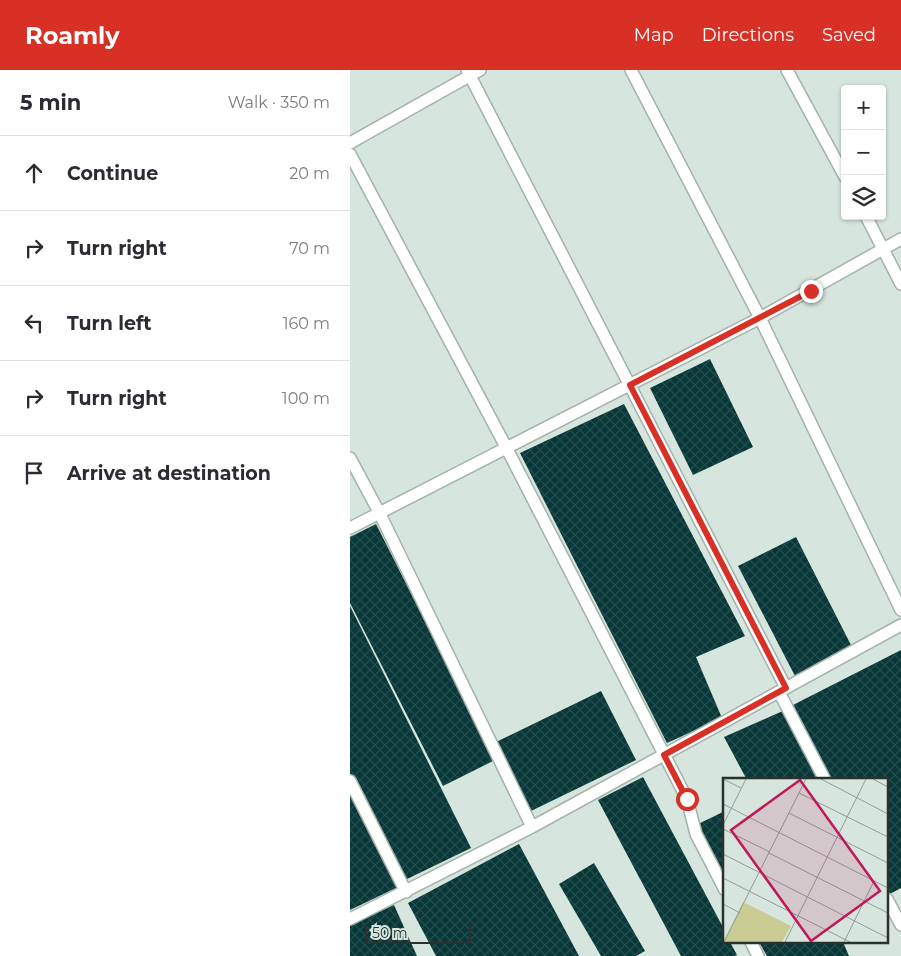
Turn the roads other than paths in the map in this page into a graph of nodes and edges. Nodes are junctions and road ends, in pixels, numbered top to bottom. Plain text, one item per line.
1 (631, 70) edge
2 (787, 70) edge
3 (472, 72) edge
4 (350, 143) edge
5 (350, 154) edge
6 (844, 175) edge
7 (868, 220) edge
8 (901, 239) edge
9 (884, 248) junction
10 (901, 284) edge
11 (760, 318) junction
12 (630, 385) junction
13 (506, 447) junction
14 (350, 458) edge
15 (379, 512) junction
16 (350, 528) edge
17 (901, 610) edge
18 (901, 625) edge
19 (783, 690) junction
20 (664, 755) junction
21 (824, 778) edge
22 (350, 781) edge
23 (532, 827) junction
24 (723, 886) edge
25 (406, 892) junction
26 (888, 901) edge
27 (350, 919) edge
28 (901, 925) edge
29 (752, 944) edge
30 (758, 956) edge

1 - 11 street
2 - 6 street
3 - 4 street
3 - 12 street
5 - 13 street
7 - 9 street
8 - 9 street
9 - 10 street
9 - 11 street
11 - 12 street
11 - 17 street
12 - 13 street
12 - 19 street
13 - 15 street
13 - 20 street
14 - 15 street
15 - 16 street
15 - 23 street
18 - 19 street
19 - 20 street
19 - 21 street
20 - 23 street
20 - 24 street
22 - 25 street
23 - 25 street
25 - 27 street
26 - 28 street
29 - 30 street

